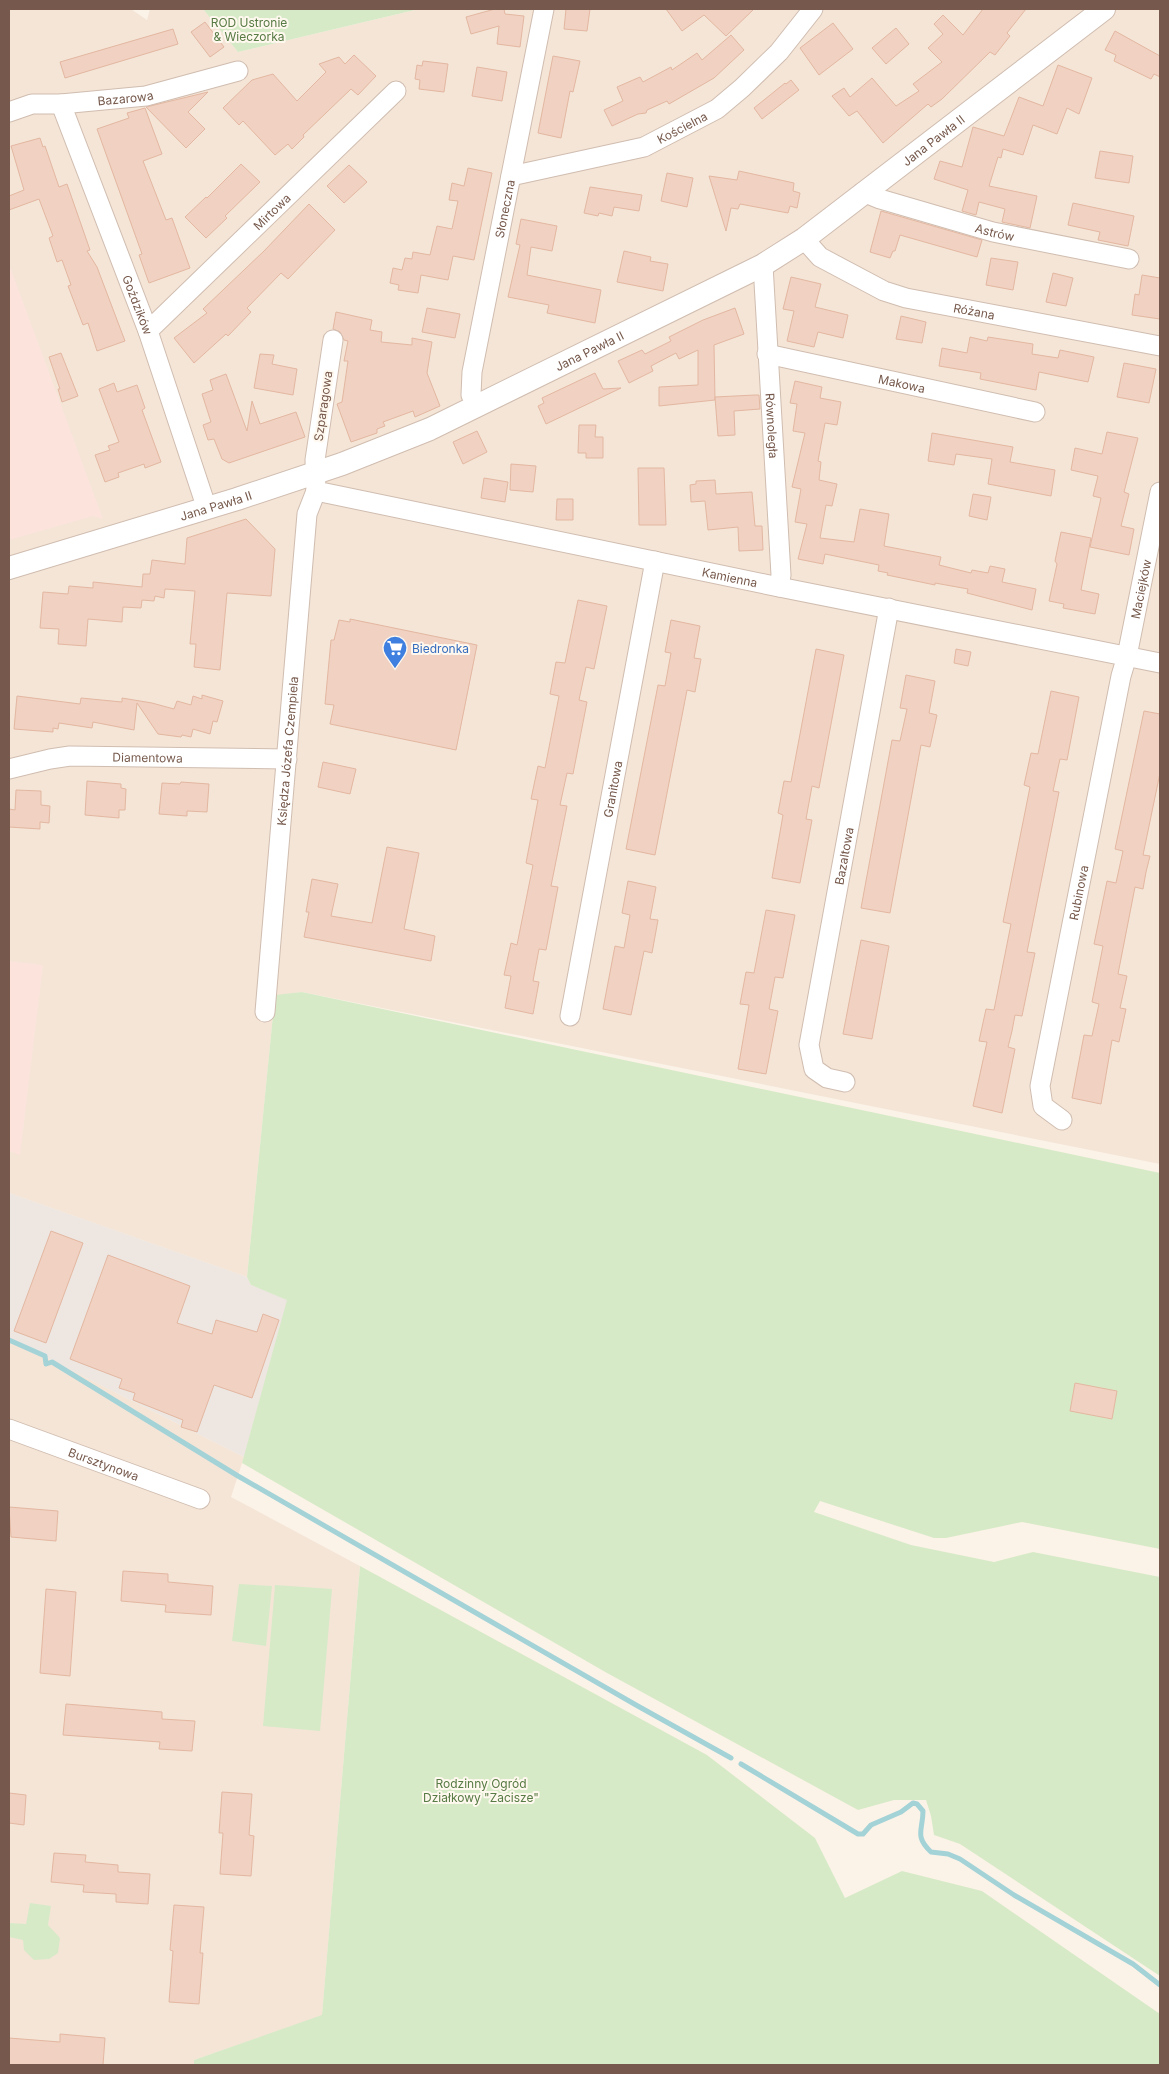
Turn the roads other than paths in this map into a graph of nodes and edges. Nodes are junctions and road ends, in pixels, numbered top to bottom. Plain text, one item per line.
1 (544, 9) edge
2 (813, 9) edge
3 (1104, 9) edge
4 (238, 71) dead end
5 (396, 91) dead end
6 (61, 104) junction
7 (9, 112) edge
8 (510, 176) junction
9 (864, 192) junction
10 (804, 239) junction
11 (1129, 259) dead end
12 (763, 266) junction
13 (148, 331) junction
14 (333, 340) dead end
15 (1160, 346) edge
16 (767, 354) junction
17 (477, 406) junction
18 (1035, 412) dead end
19 (316, 482) junction
20 (1160, 492) edge
21 (207, 509) junction
22 (654, 561) junction
23 (9, 568) edge
24 (779, 587) junction
25 (889, 608) junction
26 (1127, 656) junction
27 (1160, 663) edge
28 (287, 758) junction
29 (9, 769) edge
30 (265, 1012) dead end
31 (570, 1016) dead end
32 (845, 1082) dead end
33 (1062, 1120) dead end
34 (9, 1429) edge
35 (200, 1499) dead end

1 - 8 street, Słoneczna
2 - 8 street, Kościelna
3 - 9 street, Jana Pawła II
4 - 6 street, Bazarowa
5 - 13 street, Mirtowa
6 - 7 street, Bazarowa
6 - 13 street, Goździków
8 - 17 street, Słoneczna
9 - 10 street, Jana Pawła II
9 - 11 street, Astrów
10 - 12 street, Jana Pawła II
10 - 15 street, Różana
12 - 16 street, Równoległa
12 - 17 street, Jana Pawła II
13 - 21 street, Goździków
14 - 19 street, Szparagowa
16 - 18 street, Makowa
16 - 24 street, Równoległa
17 - 19 street, Jana Pawła II
19 - 21 street, Jana Pawła II
19 - 22 street, Kamienna
19 - 28 street, Księdza Józefa Czempiela
20 - 26 street, Maciejków
21 - 23 street, Jana Pawła II
22 - 24 street, Kamienna
22 - 31 street, Granitowa
24 - 25 street, Kamienna
25 - 26 street, Kamienna
25 - 32 street, Bazaltowa
26 - 27 street, Kamienna
26 - 33 street, Rubinowa
28 - 29 street, Diamentowa
28 - 30 street, Księdza Józefa Czempiela
34 - 35 street, Bursztynowa

